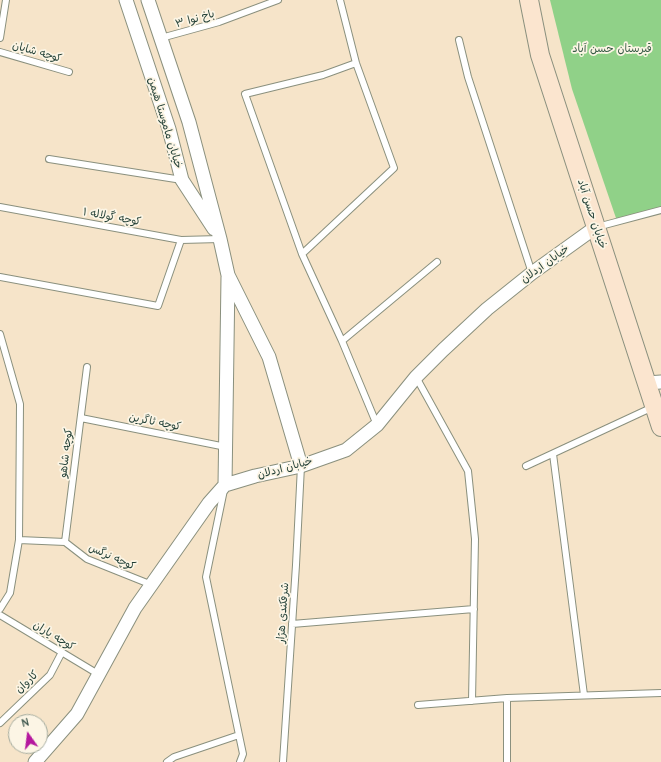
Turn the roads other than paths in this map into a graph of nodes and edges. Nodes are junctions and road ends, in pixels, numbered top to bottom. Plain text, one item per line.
1 (6, 0) edge
2 (126, 0) edge
3 (148, 0) edge
4 (278, 0) edge
5 (340, 0) edge
6 (529, 0) edge
7 (0, 38) edge
8 (161, 38) junction
9 (459, 40) dead end
10 (0, 52) edge
11 (356, 63) junction
12 (69, 72) dead end
13 (49, 160) dead end
14 (182, 180) junction
15 (0, 207) edge
16 (661, 210) edge
17 (596, 227) junction
18 (220, 239) junction
19 (181, 240) junction
20 (302, 254) junction
21 (437, 262) dead end
22 (532, 273) junction
23 (228, 275) junction
24 (0, 277) edge
25 (0, 334) edge
26 (342, 341) junction
27 (87, 367) dead end
28 (416, 377) junction
29 (654, 383) edge
30 (654, 406) junction
31 (81, 418) junction
32 (377, 425) junction
33 (661, 427) edge
34 (226, 447) junction
35 (553, 454) junction
36 (301, 466) junction
37 (526, 466) dead end
38 (225, 485) junction
39 (19, 540) junction
40 (64, 542) junction
41 (152, 585) junction
42 (0, 608) edge
43 (474, 609) junction
44 (0, 614) edge
45 (292, 624) junction
46 (62, 652) junction
47 (98, 674) junction
48 (661, 693) edge
49 (584, 695) junction
50 (507, 698) junction
51 (472, 701) junction
52 (418, 705) dead end
53 (0, 723) edge
54 (239, 735) junction
55 (35, 762) edge
56 (167, 762) edge
57 (240, 762) edge
58 (283, 762) edge
59 (507, 762) edge

1 - 7 lane
2 - 14 street, خیابان ماموستا هیمن
3 - 8 street, خیابان ماموستا هیمن
4 - 8 lane, باخ نوا ۳
5 - 11 lane
6 - 17 main road, خیابان حسن آباد
8 - 18 street, خیابان ماموستا هیمن
9 - 22 lane
10 - 12 lane, کوچه شایان
11 - 20 lane
11 - 20 lane
13 - 14 lane
14 - 18 street, خیابان ماموستا هیمن
15 - 19 lane, کوچه گولاله ۱
16 - 17 lane
17 - 22 street, خیابان اردلان
17 - 29 main road, خیابان حسن آباد
18 - 19 lane, کوچه گولاله ۱
18 - 23 street, خیابان ماموستا هیمن
19 - 24 lane
20 - 26 lane
21 - 26 lane
22 - 28 street, خیابان اردلان
23 - 34 street
23 - 36 street, خیابان ماموستا هیمن
25 - 39 lane
26 - 32 lane
27 - 31 lane, کوچه شاهو
28 - 32 street, خیابان اردلان
28 - 43 lane
29 - 30 main road, خیابان حسن آباد
30 - 33 main road, خیابان حسن آباد
30 - 35 lane
31 - 34 lane, کوچه ئاگرین
31 - 40 lane, کوچه شاهو
32 - 36 street, خیابان اردلان
34 - 38 street
35 - 37 lane
35 - 49 lane
36 - 38 street, خیابان اردلان
36 - 45 lane, شرفکندی هژار
38 - 41 street, خیابان اردلان
38 - 54 lane
39 - 40 lane
39 - 42 lane
40 - 41 lane, کوچه نرگس
41 - 47 street, خیابان اردلان
43 - 45 lane
43 - 51 lane
44 - 46 lane, کوچه یاران
45 - 58 lane, شرفکندی هژار
46 - 47 lane, کوچه یاران
46 - 53 lane, کاروان
47 - 55 street, خیابان اردلان
48 - 49 lane
49 - 50 lane
50 - 51 lane
50 - 59 lane
51 - 52 lane
54 - 56 lane
54 - 57 lane

